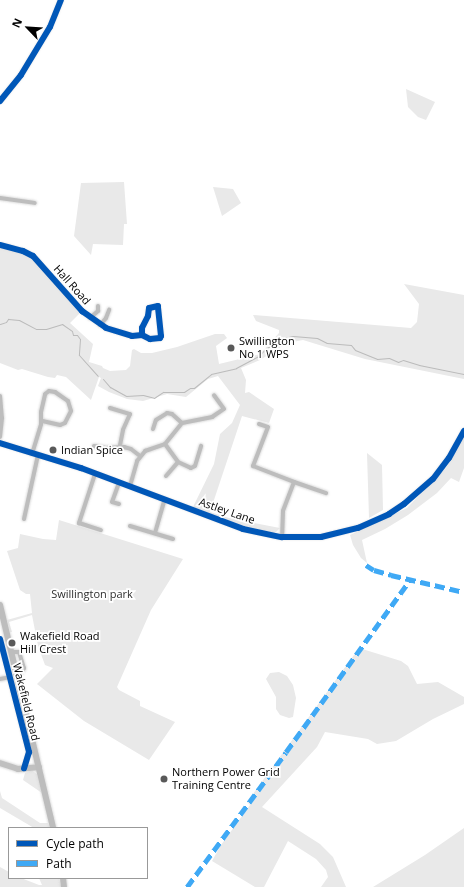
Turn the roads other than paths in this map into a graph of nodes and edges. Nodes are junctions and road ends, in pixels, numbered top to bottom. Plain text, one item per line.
1 (61, 0) edge
2 (0, 101) edge
3 (0, 198) edge
4 (35, 203) dead end
5 (0, 245) edge
6 (98, 306) dead end
7 (109, 310) dead end
8 (90, 318) junction
9 (100, 325) junction
10 (142, 335) junction
11 (214, 395) dead end
12 (0, 396) edge
13 (110, 408) dead end
14 (135, 413) dead end
15 (130, 414) junction
16 (42, 421) junction
17 (182, 423) junction
18 (259, 424) dead end
19 (153, 429) dead end
20 (464, 431) edge
21 (0, 437) edge
22 (0, 443) edge
23 (165, 444) junction
24 (94, 446) dead end
25 (120, 446) junction
26 (201, 446) dead end
27 (32, 454) junction
28 (38, 455) junction
29 (140, 456) junction
30 (178, 462) junction
31 (192, 468) junction
32 (95, 474) junction
33 (192, 474) dead end
34 (166, 476) dead end
35 (294, 482) junction
36 (119, 483) junction
37 (130, 486) junction
38 (326, 493) dead end
39 (165, 499) junction
40 (119, 504) dead end
41 (24, 519) dead end
42 (130, 526) dead end
43 (101, 530) dead end
44 (156, 533) junction
45 (282, 537) junction
46 (173, 539) dead end
47 (0, 605) edge
48 (2, 624) edge
49 (0, 639) edge
50 (11, 652) junction
51 (13, 676) junction
52 (0, 679) edge
53 (0, 762) edge
54 (39, 767) junction
55 (24, 768) junction
56 (53, 827) edge

1 - 2 street
3 - 4 street
5 - 8 street, Hall Road
6 - 8 street, Hall Road
7 - 9 street
8 - 9 street, Hall Road
9 - 10 street, Hall Road
10 - 10 street
11 - 17 street
12 - 21 street
13 - 15 street
14 - 15 street
15 - 25 street
16 - 16 street
16 - 27 street
17 - 19 street
17 - 23 street
18 - 35 street
20 - 45 street, Astley Lane
22 - 27 street, Astley Lane
23 - 29 street
23 - 30 street
24 - 25 street
25 - 29 street
26 - 31 street
27 - 28 street, Astley Lane
28 - 32 street, Astley Lane
28 - 41 street
29 - 37 street
30 - 31 street
30 - 34 street
31 - 33 street
32 - 36 street, Astley Lane
32 - 43 street
35 - 38 street
35 - 45 street
36 - 37 street, Astley Lane
36 - 40 street
37 - 39 street, Astley Lane
39 - 44 street
39 - 45 street, Astley Lane
42 - 44 street
44 - 46 street
47 - 48 main road, Wakefield Road
48 - 50 main road, Wakefield Road
49 - 51 street, Wakefield Road
50 - 51 main road, Wakefield Road
50 - 51 street
51 - 52 street
51 - 54 main road, Wakefield Road
51 - 55 street, Wakefield Road
53 - 55 street
54 - 55 street
54 - 56 main road, Wakefield Road

